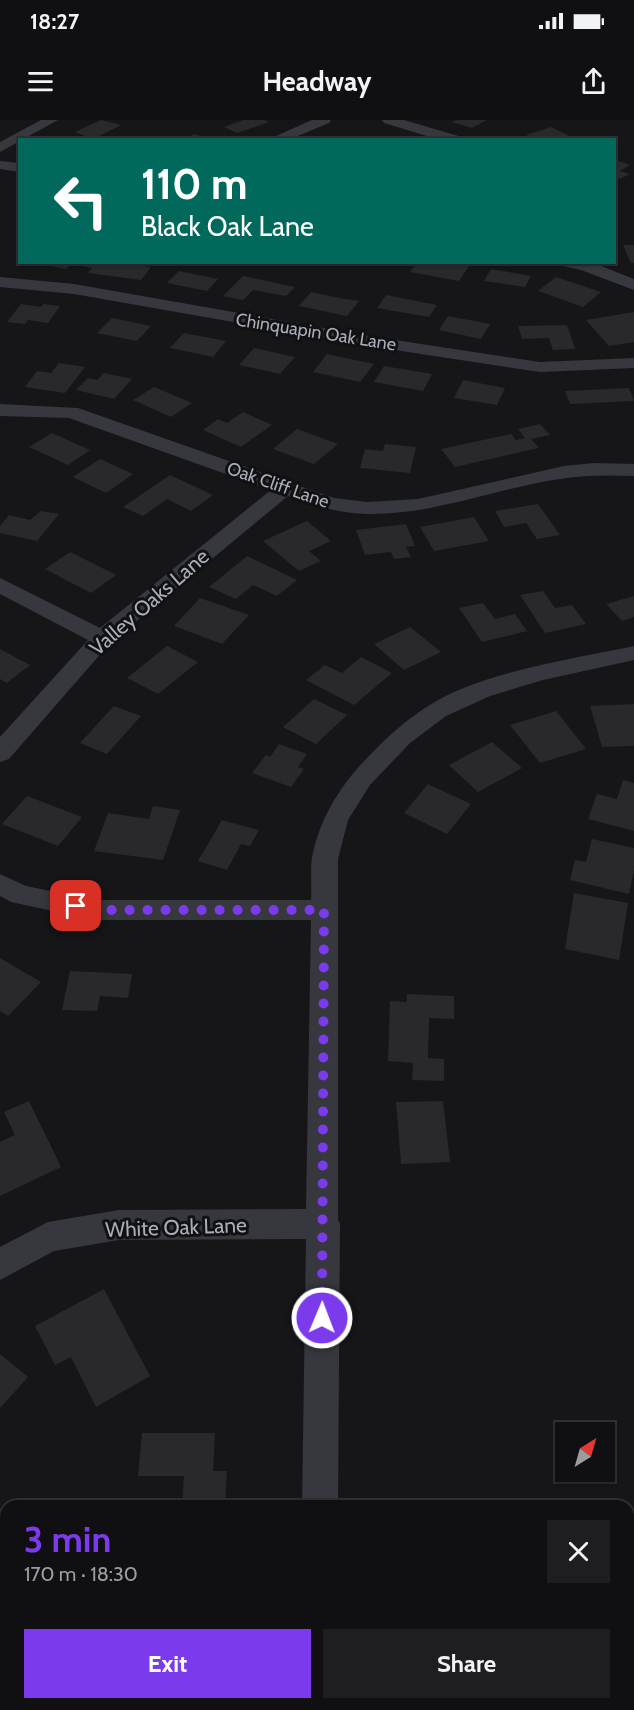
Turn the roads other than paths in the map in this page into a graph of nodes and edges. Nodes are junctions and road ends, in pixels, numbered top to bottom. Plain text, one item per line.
1 (51, 120) edge
2 (324, 120) edge
3 (389, 120) edge
4 (18, 138) edge
5 (18, 138) edge
6 (279, 138) edge
7 (450, 138) edge
8 (0, 148) edge
9 (0, 165) edge
10 (18, 168) edge
11 (575, 264) edge
12 (0, 282) edge
13 (634, 285) edge
14 (634, 363) edge
15 (0, 410) edge
16 (634, 470) edge
17 (284, 489) junction
18 (0, 585) edge
19 (102, 638) junction
20 (634, 653) edge
21 (0, 753) edge
22 (0, 884) edge
23 (324, 910) junction
24 (324, 1224) junction
25 (0, 1265) edge
26 (320, 1500) edge

1 - 5 street
2 - 6 street
3 - 7 street
4 - 8 street
9 - 10 street
11 - 13 street
12 - 14 street, Chinquapin Oak Lane
15 - 17 street, Oak Cliff Lane
16 - 17 street, Oak Cliff Lane
17 - 19 street, Valley Oaks Lane
18 - 19 street
19 - 21 street, Valley Oaks Lane
20 - 23 street
22 - 23 street
23 - 24 street
24 - 25 street, White Oak Lane
24 - 26 street

